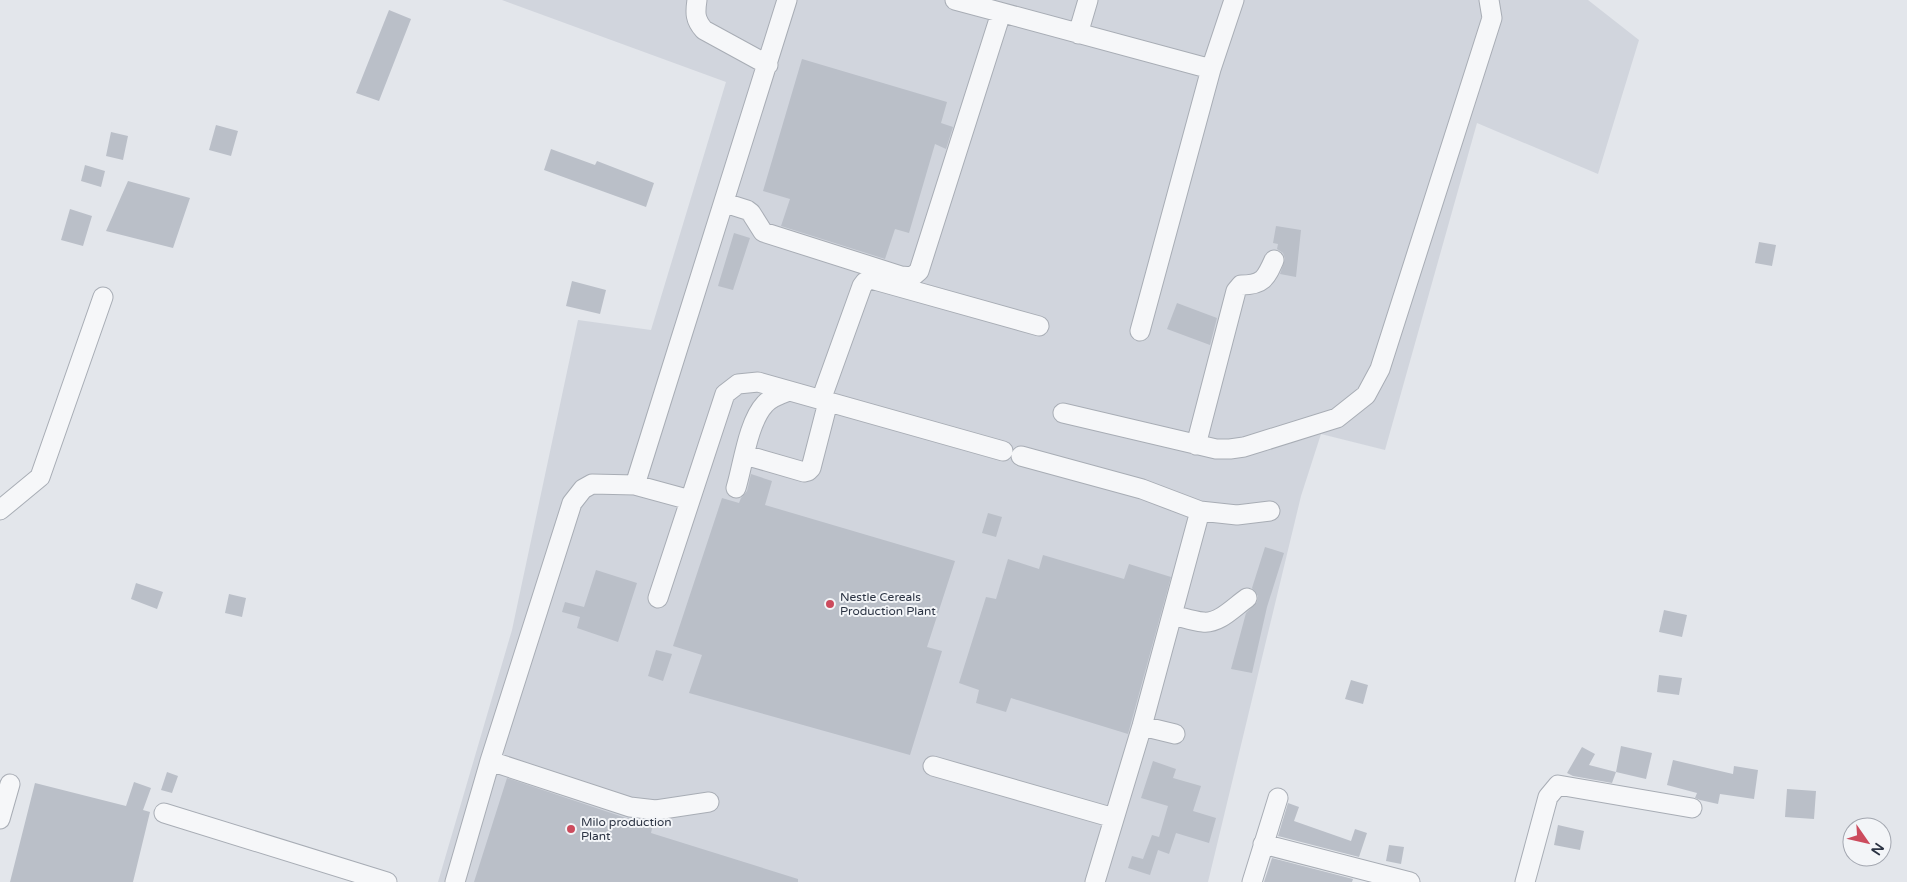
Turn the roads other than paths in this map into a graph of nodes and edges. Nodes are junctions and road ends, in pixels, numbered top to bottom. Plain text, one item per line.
1 (697, 0) edge
2 (787, 0) edge
3 (956, 0) edge
4 (1088, 0) edge
5 (1234, 0) edge
6 (1489, 0) edge
7 (1001, 13) junction
8 (1078, 34) junction
9 (768, 65) junction
10 (1211, 69) junction
11 (725, 203) junction
12 (1274, 260) dead end
13 (103, 297) dead end
14 (1039, 326) dead end
15 (1140, 331) dead end
16 (789, 391) junction
17 (825, 401) junction
18 (1062, 414) dead end
19 (1196, 445) junction
20 (1003, 451) dead end
21 (745, 455) junction
22 (1021, 456) dead end
23 (635, 485) junction
24 (736, 488) dead end
25 (690, 500) junction
26 (0, 510) edge
27 (1200, 511) junction
28 (1270, 511) dead end
29 (658, 598) dead end
30 (1247, 598) dead end
31 (1172, 615) junction
32 (1142, 726) junction
33 (1175, 734) dead end
34 (490, 761) junction
35 (934, 766) dead end
36 (10, 784) dead end
37 (1278, 798) dead end
38 (709, 802) dead end
39 (1692, 808) dead end
40 (164, 813) dead end
41 (1114, 818) junction
42 (0, 819) edge
43 (1264, 844) junction
44 (387, 882) edge
45 (455, 882) edge
46 (1095, 882) edge
47 (1252, 882) edge
48 (1410, 882) edge
49 (1525, 882) edge

1 - 9 street
2 - 9 street
3 - 7 street
4 - 8 street
5 - 10 street
6 - 19 street
7 - 8 street
7 - 11 street
8 - 10 street
9 - 11 street
10 - 15 street
11 - 23 street
12 - 19 street
13 - 26 street
14 - 17 street
16 - 17 street
16 - 21 street
16 - 25 street
17 - 20 street
17 - 21 street
18 - 19 street
21 - 24 street
22 - 27 street
23 - 25 street
23 - 34 street
25 - 29 street
27 - 28 street
27 - 31 street
30 - 31 street
31 - 32 street
32 - 33 street
32 - 41 street
34 - 38 street
34 - 45 street
35 - 41 street
36 - 42 street
37 - 43 street
39 - 49 street
40 - 44 street
41 - 46 street
43 - 47 street
43 - 48 street

